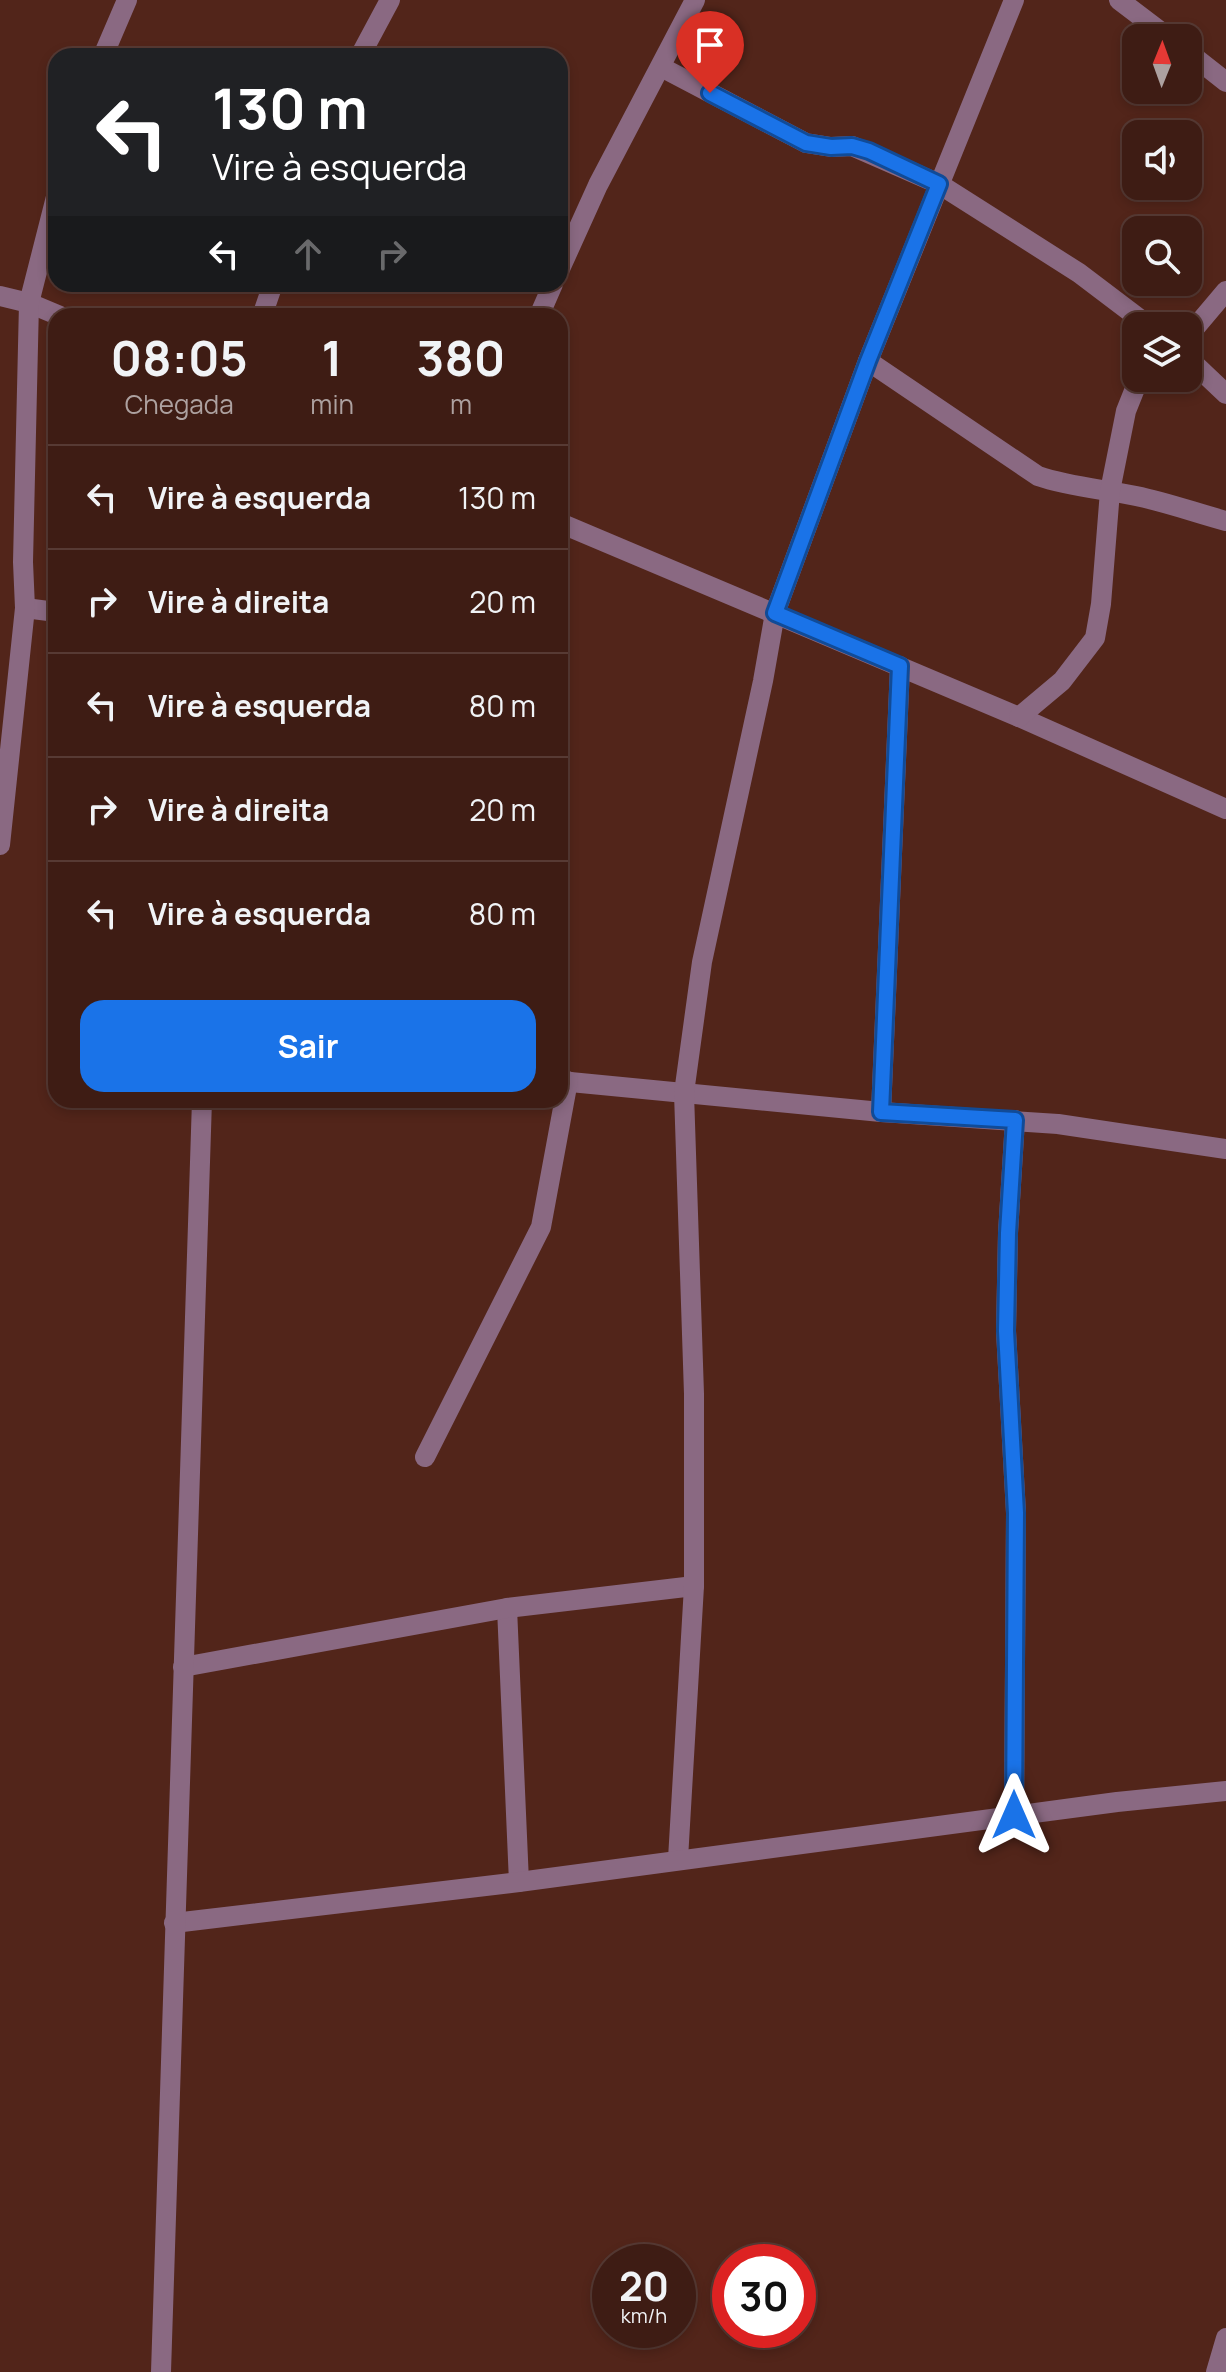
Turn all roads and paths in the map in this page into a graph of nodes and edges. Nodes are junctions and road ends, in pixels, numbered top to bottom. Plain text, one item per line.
1 (127, 0) edge
2 (390, 0) edge
3 (695, 0) edge
4 (1014, 0) edge
5 (1119, 0) edge
6 (1151, 24) edge
7 (106, 48) edge
8 (364, 48) edge
9 (1202, 60) edge
10 (661, 67) junction
11 (1223, 71) edge
12 (939, 184) junction
13 (48, 228) edge
14 (568, 251) edge
15 (1226, 291) edge
16 (0, 296) edge
17 (29, 303) junction
18 (48, 311) edge
19 (1131, 312) edge
20 (1202, 319) edge
21 (868, 361) junction
22 (1202, 371) edge
23 (1134, 392) edge
24 (1226, 394) edge
25 (1110, 491) junction
26 (1226, 521) edge
27 (568, 526) edge
28 (25, 608) junction
29 (48, 611) edge
30 (775, 613) junction
31 (900, 666) junction
32 (1019, 717) junction
33 (1226, 809) edge
34 (0, 845) edge
35 (568, 1081) edge
36 (684, 1093) junction
37 (202, 1108) edge
38 (560, 1108) edge
39 (881, 1112) junction
40 (1015, 1120) junction
41 (1226, 1149) edge
42 (425, 1457) dead end
43 (694, 1586) junction
44 (507, 1608) junction
45 (183, 1667) junction
46 (1226, 1791) edge
47 (1014, 1815) junction
48 (678, 1859) junction
49 (519, 1882) junction
50 (174, 1923) junction
51 (1226, 2338) edge
52 (161, 2372) edge
53 (1216, 2372) edge

1 - 7 street
2 - 8 street
3 - 10 street
4 - 12 street
5 - 6 street
9 - 11 street
10 - 12 street
10 - 14 street
12 - 19 street
12 - 21 street
13 - 17 street
15 - 20 street
16 - 17 street
17 - 18 street
17 - 28 street
21 - 25 street
21 - 30 street
22 - 24 street
23 - 25 street
25 - 26 street
25 - 32 street
27 - 30 street
28 - 29 street
28 - 34 street
30 - 31 street
30 - 36 street
31 - 32 street
31 - 39 street
32 - 33 street
35 - 36 street
36 - 39 street
36 - 43 street
37 - 45 street
38 - 42 street
39 - 40 street
40 - 41 street
40 - 47 street
43 - 44 street
43 - 48 street
44 - 45 street
44 - 49 street
45 - 50 street
46 - 47 street
47 - 48 street
48 - 49 street
49 - 50 street
50 - 52 street
51 - 53 street

